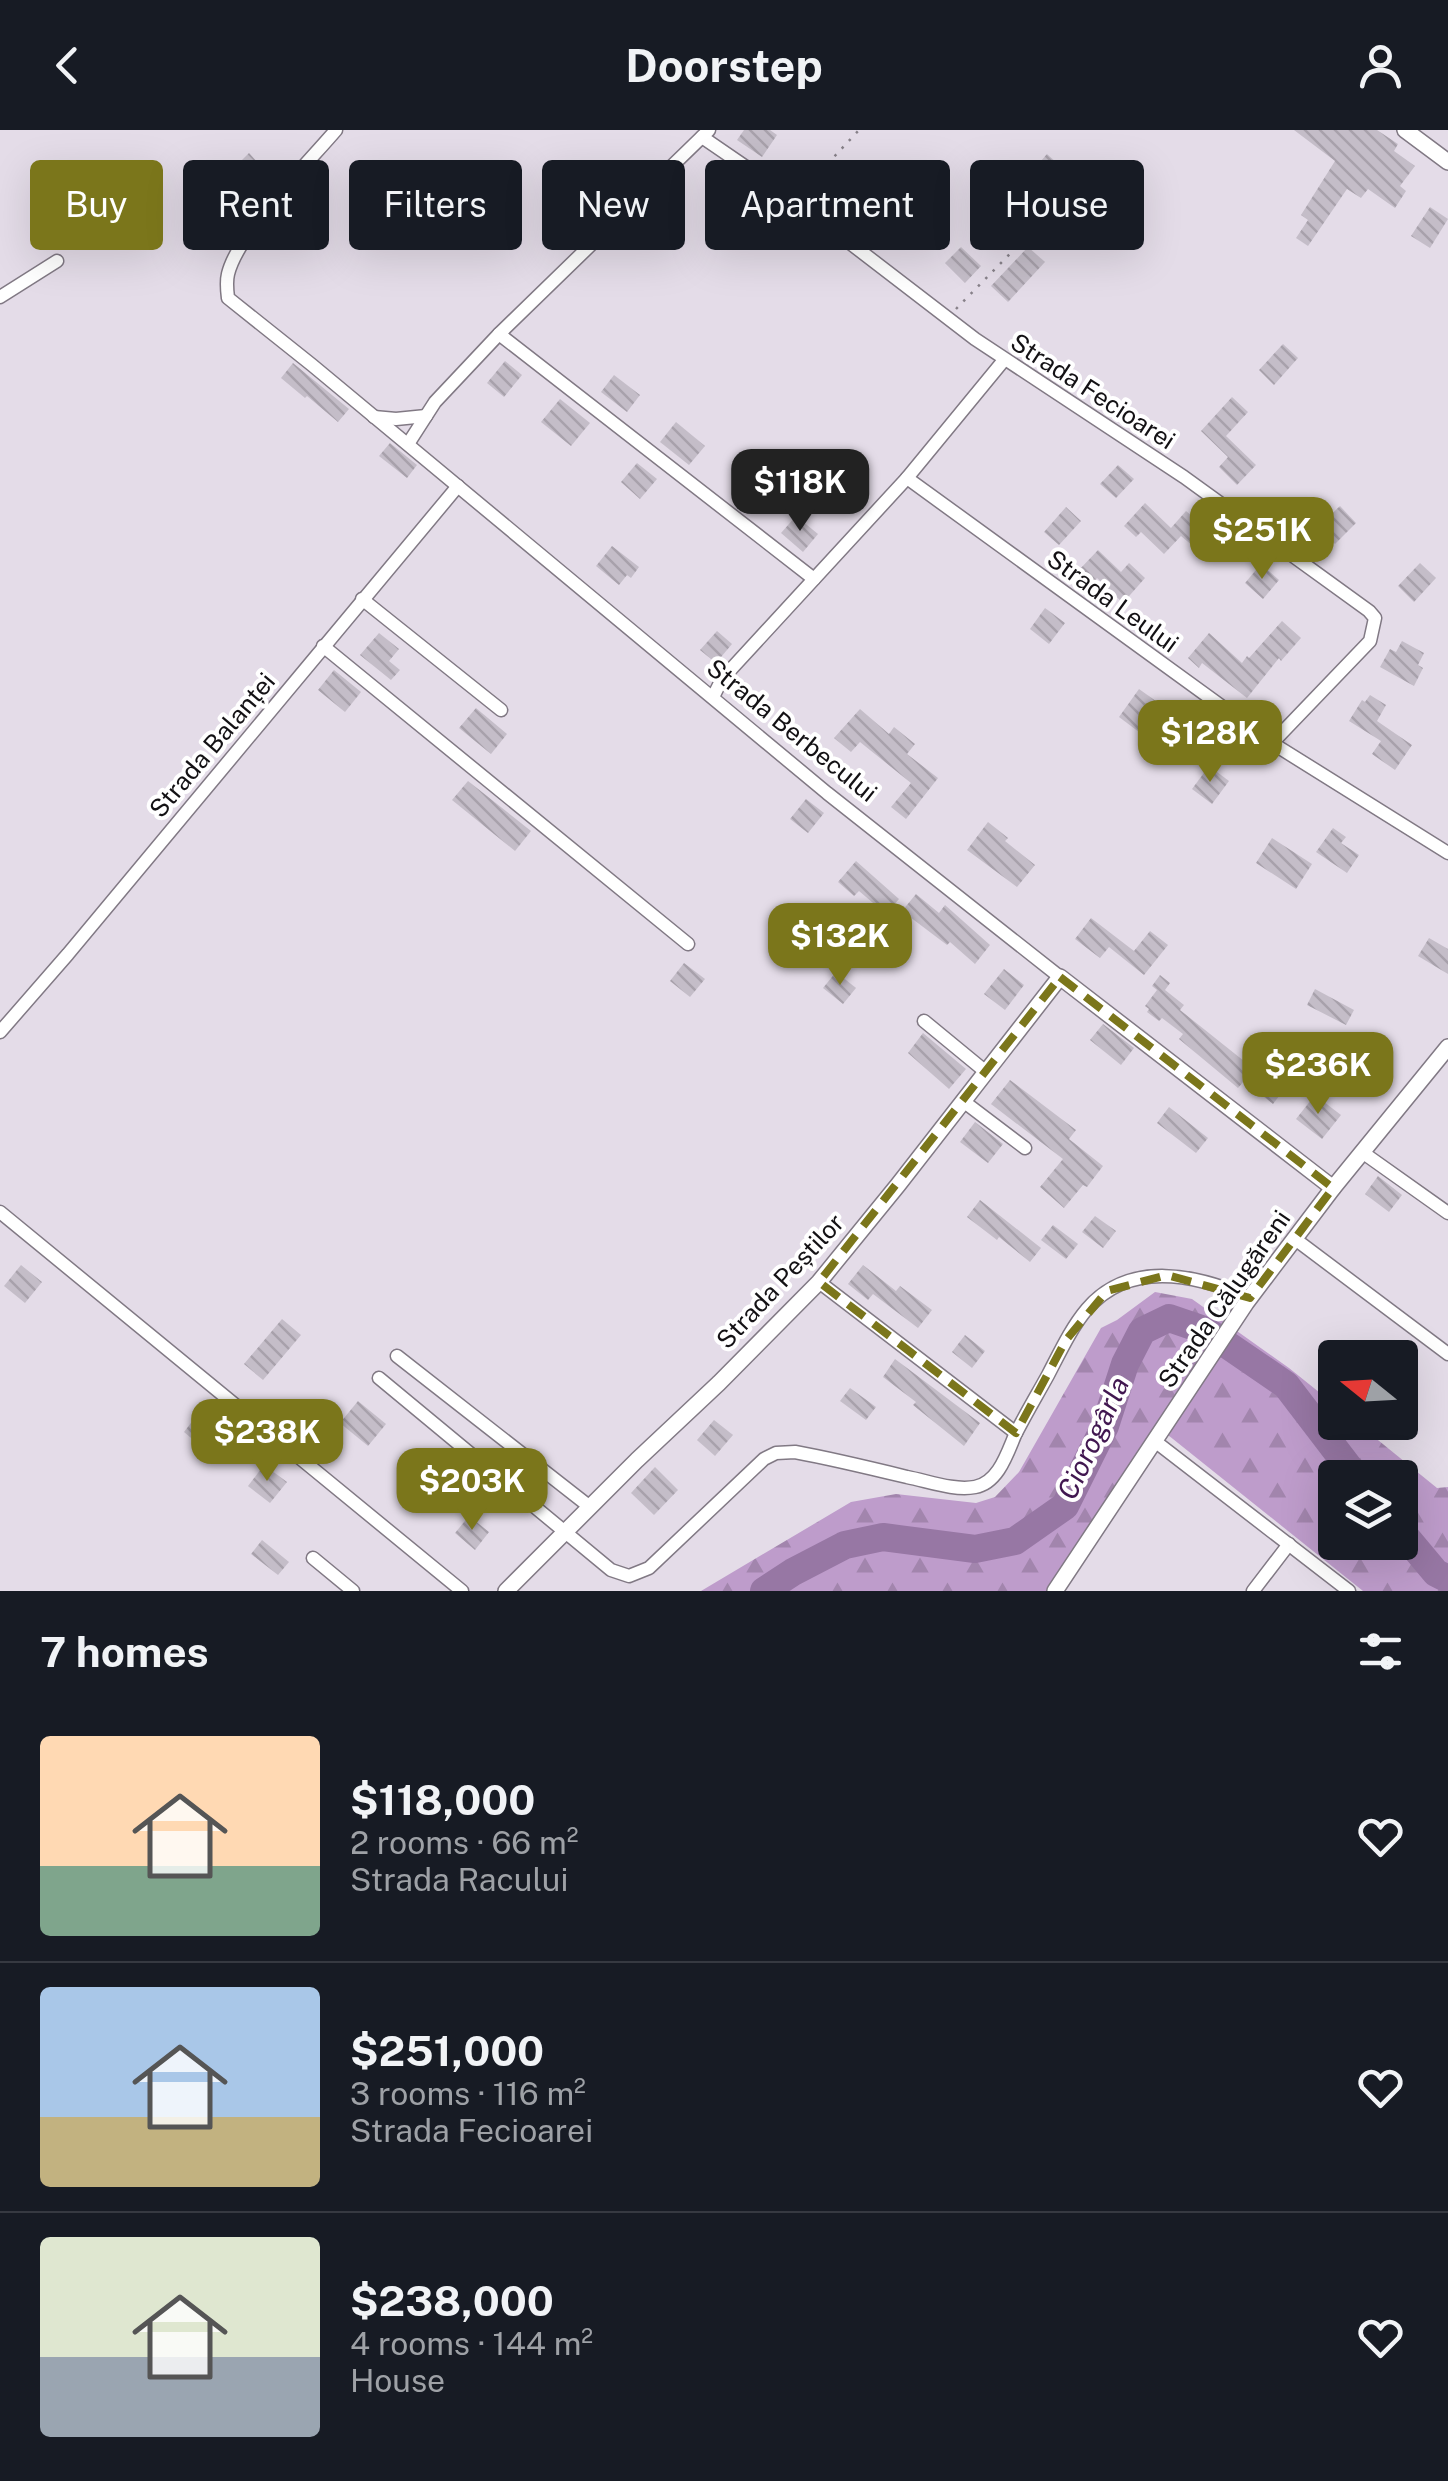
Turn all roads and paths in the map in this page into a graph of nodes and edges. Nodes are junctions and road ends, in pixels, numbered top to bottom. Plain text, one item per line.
1 (336, 130) edge
2 (858, 130) edge
3 (1405, 130) edge
4 (705, 134) edge
5 (740, 160) edge
6 (831, 160) edge
7 (1448, 162) edge
8 (860, 250) edge
9 (1014, 250) edge
10 (57, 261) dead end
11 (0, 296) edge
12 (948, 317) junction
13 (498, 334) junction
14 (1004, 360) junction
15 (374, 416) junction
16 (426, 416) junction
17 (408, 444) junction
18 (906, 478) junction
19 (458, 486) junction
20 (814, 579) junction
21 (362, 599) junction
22 (323, 646) junction
23 (713, 698) junction
24 (501, 710) dead end
25 (1272, 744) junction
26 (1448, 853) edge
27 (688, 944) dead end
28 (1060, 977) junction
29 (924, 1021) dead end
30 (0, 1032) edge
31 (1448, 1047) edge
32 (986, 1072) junction
33 (964, 1101) junction
34 (1025, 1148) dead end
35 (1362, 1152) junction
36 (1333, 1188) junction
37 (0, 1212) edge
38 (1448, 1213) edge
39 (1294, 1239) junction
40 (819, 1282) junction
41 (1248, 1300) junction
42 (1448, 1354) edge
43 (397, 1356) dead end
44 (379, 1378) dead end
45 (1016, 1433) junction
46 (1156, 1442) junction
47 (590, 1507) junction
48 (567, 1531) junction
49 (1289, 1544) junction
50 (312, 1558) dead end
51 (354, 1591) edge
52 (462, 1591) edge
53 (506, 1591) edge
54 (1055, 1591) edge
55 (1253, 1591) edge
56 (1349, 1591) edge

1 - 15 street, Strada Berbecului
2 - 6 path
3 - 7 street
4 - 5 street, Strada Fecioarei
4 - 13 street
8 - 12 street, Strada Fecioarei
9 - 12 path
10 - 11 street
12 - 14 street, Strada Fecioarei
13 - 16 street
13 - 20 street
14 - 18 street
14 - 25 street, Strada Fecioarei
15 - 16 street
15 - 17 street, Strada Berbecului
16 - 17 street
17 - 19 street, Strada Berbecului
18 - 20 street
18 - 25 street, Strada Leului
19 - 21 street, Strada Balanței
19 - 23 street, Strada Berbecului
20 - 23 street
21 - 22 street, Strada Balanței
21 - 24 street
22 - 27 street
22 - 30 street, Strada Balanței
23 - 28 street, Strada Berbecului
25 - 26 street, Strada Leului
28 - 32 street, Strada Peștilor
28 - 36 street, Strada Berbecului
29 - 32 street
31 - 35 street, Strada Călugăreni
32 - 33 street, Strada Peștilor
33 - 34 street
33 - 40 street, Strada Peștilor
35 - 36 street, Strada Călugăreni
35 - 38 street
36 - 39 street, Strada Călugăreni
37 - 52 street
39 - 41 street, Strada Călugăreni
39 - 42 street
40 - 45 street
40 - 47 street, Strada Peștilor
41 - 45 street
41 - 46 street, Strada Călugăreni
43 - 47 street
44 - 48 street
45 - 48 street
46 - 49 street
46 - 54 street, Strada Călugăreni
47 - 48 street, Strada Peștilor
48 - 53 street, Strada Peștilor
49 - 55 street
49 - 56 street
50 - 51 street

